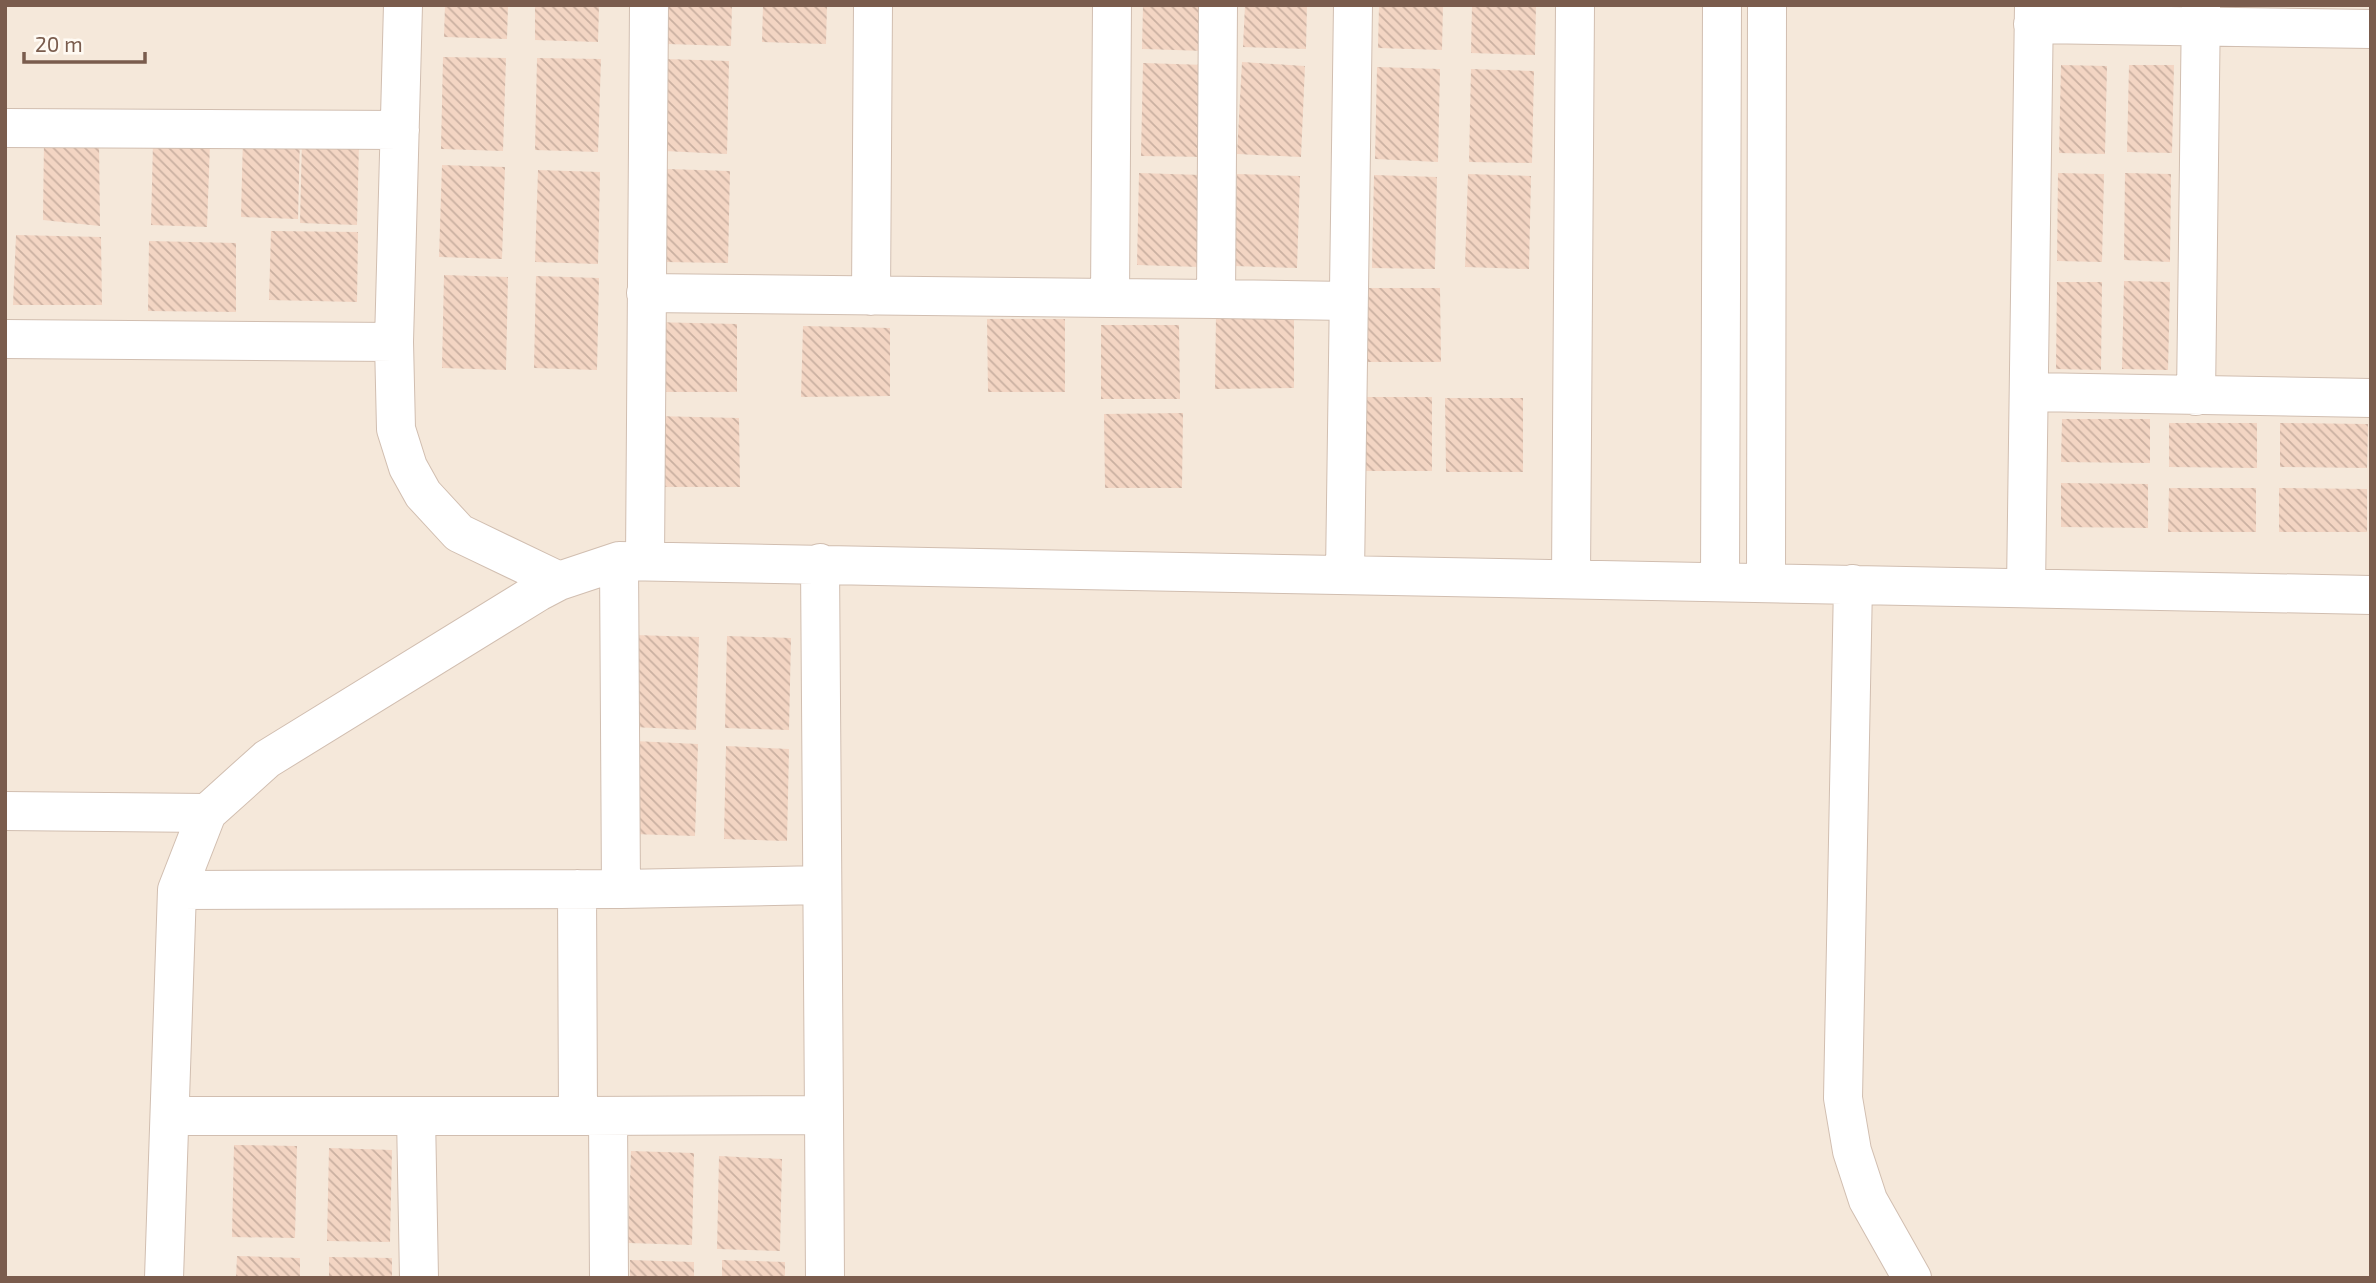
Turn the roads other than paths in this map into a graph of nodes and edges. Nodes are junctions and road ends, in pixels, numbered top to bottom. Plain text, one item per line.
1 (403, 5) edge
2 (649, 5) edge
3 (873, 5) edge
4 (1112, 5) edge
5 (1218, 5) edge
6 (1353, 5) edge
7 (1575, 5) edge
8 (1722, 5) edge
9 (1767, 5) edge
10 (2034, 14) edge
11 (2201, 16) edge
12 (2371, 29) edge
13 (5, 128) edge
14 (400, 130) junction
15 (646, 293) junction
16 (871, 296) junction
17 (1110, 298) junction
18 (1216, 299) junction
19 (1347, 301) junction
20 (5, 339) edge
21 (394, 342) junction
22 (2029, 392) junction
23 (2196, 396) junction
24 (2371, 398) edge
25 (632, 561) junction
26 (820, 563) junction
27 (1345, 574) junction
28 (1571, 578) junction
29 (559, 581) junction
30 (1720, 581) junction
31 (1766, 582) junction
32 (1853, 584) junction
33 (2026, 588) junction
34 (2371, 594) edge
35 (5, 811) edge
36 (207, 813) junction
37 (822, 885) junction
38 (577, 889) junction
39 (621, 889) junction
40 (177, 890) junction
41 (824, 1115) junction
42 (170, 1116) junction
43 (416, 1116) junction
44 (593, 1116) junction
45 (164, 1278) edge
46 (419, 1278) edge
47 (609, 1278) edge
48 (825, 1278) edge
49 (1912, 1278) edge

1 - 14 street
2 - 15 street
3 - 16 street
4 - 17 street
5 - 18 street
6 - 19 street
7 - 28 street
8 - 30 street
9 - 31 street
10 - 11 street
10 - 22 street
11 - 12 street
11 - 23 street
13 - 14 street
14 - 21 street
15 - 16 street
15 - 25 street
16 - 17 street
17 - 18 street
18 - 19 street
19 - 27 street
20 - 21 street
21 - 29 street
22 - 23 street
22 - 33 street
23 - 24 street
25 - 26 street
25 - 29 street
25 - 39 street
26 - 27 street
26 - 37 street
27 - 28 street
28 - 30 street
29 - 36 street
30 - 31 street
31 - 32 street
32 - 33 street
32 - 49 street
33 - 34 street
35 - 36 street
36 - 40 street
37 - 39 street
37 - 41 street
38 - 39 street
38 - 40 street
38 - 44 street
40 - 42 street
41 - 44 street
41 - 48 street
42 - 43 street
42 - 45 street
43 - 44 street
43 - 46 street
44 - 47 street

